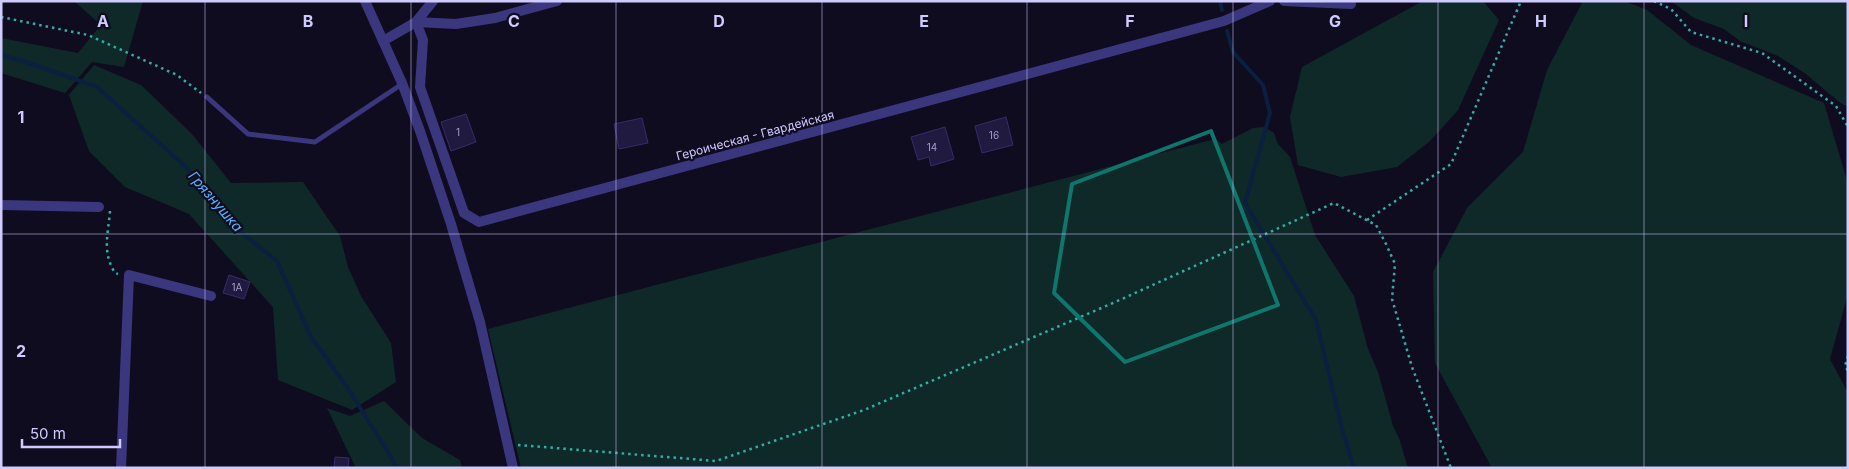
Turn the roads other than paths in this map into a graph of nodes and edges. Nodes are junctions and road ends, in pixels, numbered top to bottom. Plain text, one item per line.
1 (365, 1) edge
2 (432, 1) edge
3 (557, 1) edge
4 (1270, 1) edge
5 (1284, 1) edge
6 (1351, 4) dead end
7 (416, 22) junction
8 (383, 41) junction
9 (402, 83) junction
10 (206, 97) road end
11 (1, 205) edge
12 (99, 207) road end
13 (211, 296) dead end
14 (121, 468) edge
15 (513, 468) edge

1 - 8 street
2 - 7 street
3 - 7 street
4 - 7 street, Героическая - Гвардейская
5 - 6 street
7 - 8 street
8 - 9 street
9 - 10 lane
9 - 15 street
11 - 12 street
13 - 14 street

